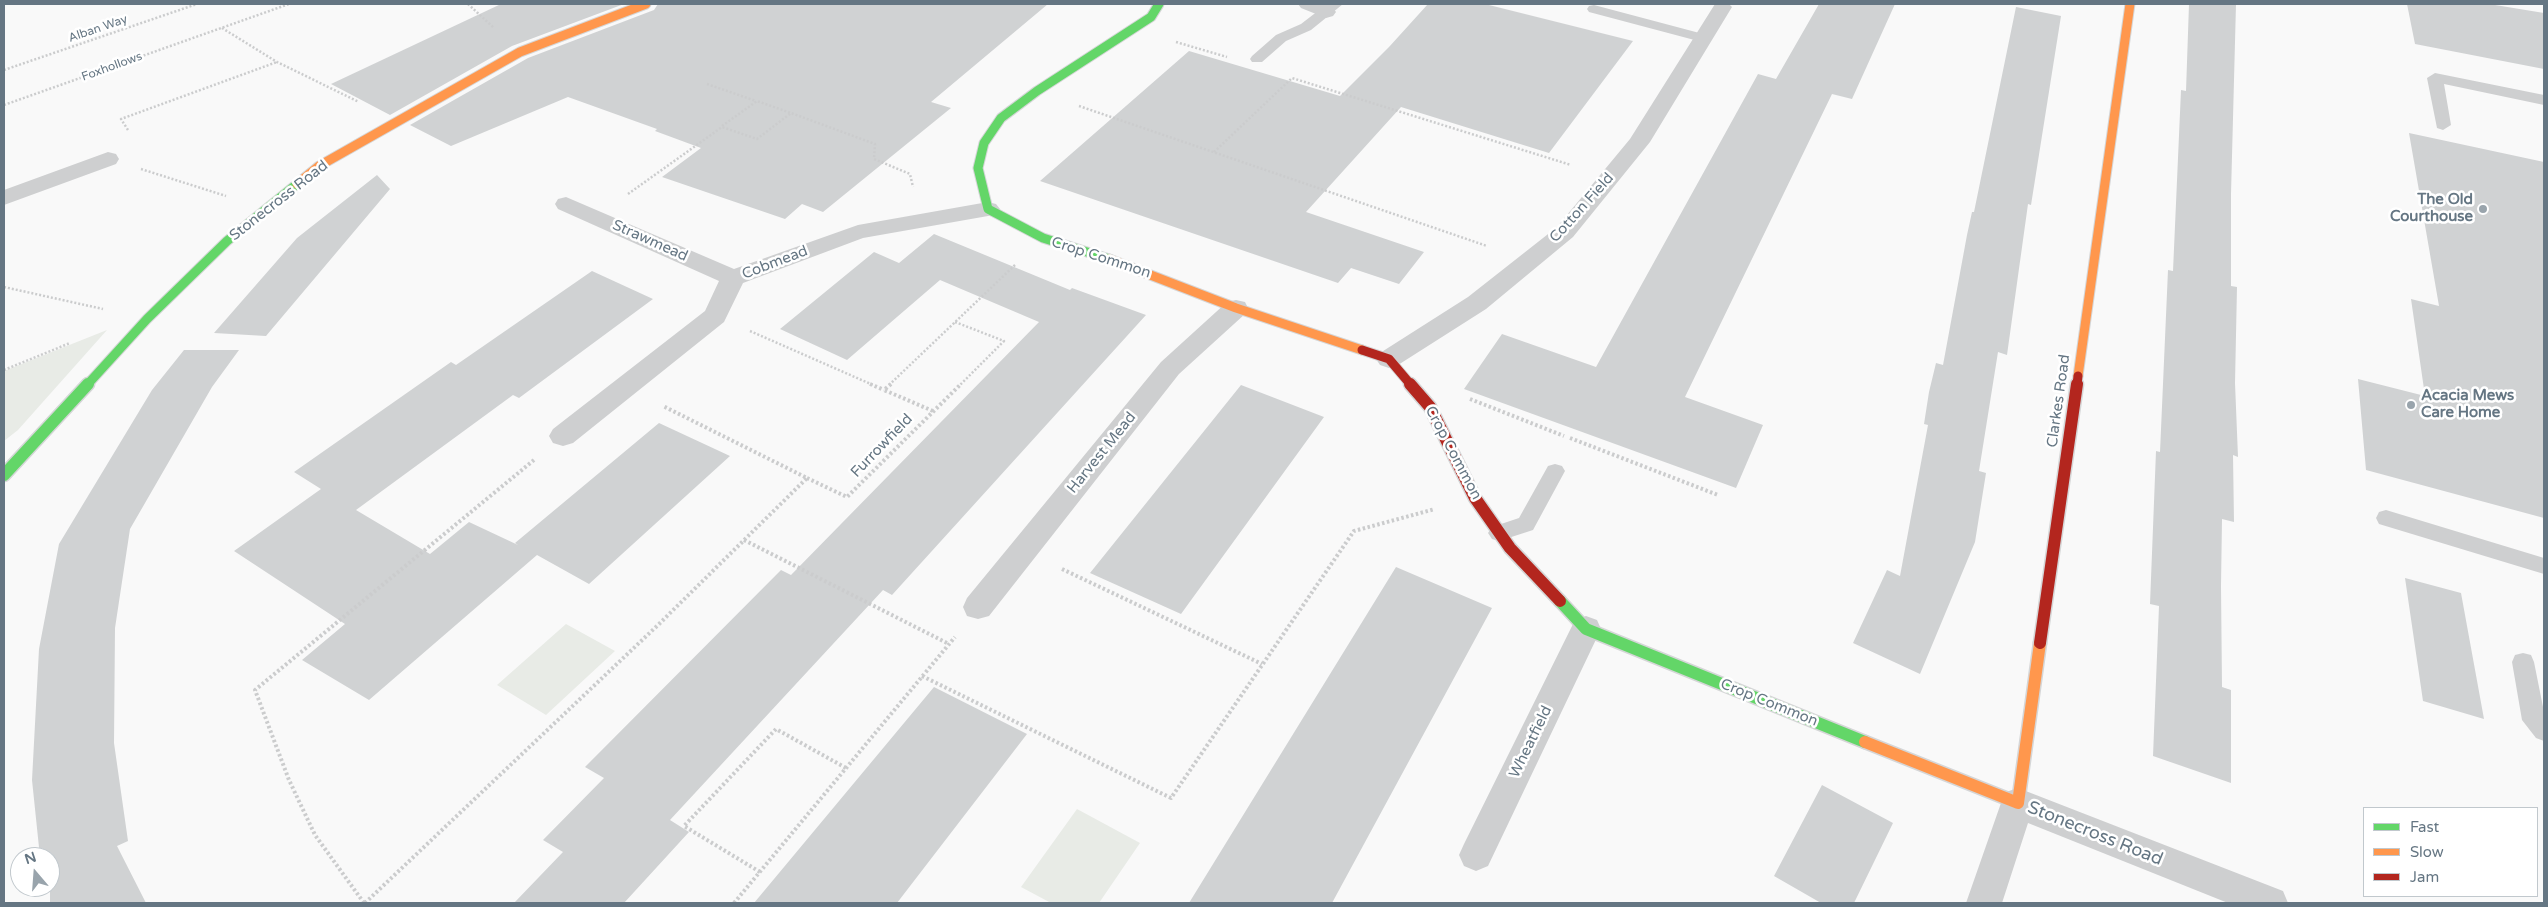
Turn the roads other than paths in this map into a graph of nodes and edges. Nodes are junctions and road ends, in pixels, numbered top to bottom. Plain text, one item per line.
1 (646, 4) edge
2 (1159, 4) edge
3 (1308, 4) edge
4 (2130, 4) edge
5 (1722, 7) dead end
6 (1331, 8) edge
7 (1594, 9) dead end
8 (1702, 38) junction
9 (1257, 59) dead end
10 (2542, 99) edge
11 (2544, 118) edge
12 (2443, 125) dead end
13 (108, 159) road end
14 (4, 198) edge
15 (566, 204) dead end
16 (988, 209) junction
17 (734, 278) junction
18 (1236, 308) junction
19 (1389, 358) junction
20 (563, 436) road end
21 (1555, 471) dead end
22 (4, 475) edge
23 (2386, 518) dead end
24 (1499, 533) junction
25 (2544, 566) edge
26 (978, 607) road end
27 (1586, 629) junction
28 (2523, 662) dead end
29 (2544, 731) edge
30 (2018, 803) junction
31 (1476, 855) dead end
32 (1984, 903) edge
33 (2270, 903) edge

1 - 22 street, Stonecross Road
2 - 16 street
3 - 6 street
4 - 30 street, Clarkes Road
5 - 8 street, Cotton Field
6 - 9 lane
7 - 8 lane
8 - 19 street, Cotton Field
10 - 11 lane
10 - 12 lane
13 - 14 street
15 - 17 street, Strawmead
16 - 17 street, Cobmead
16 - 18 street, Crop Common
17 - 20 street, Cobmead
18 - 19 street, Crop Common
18 - 26 street, Harvest Mead
19 - 24 street, Crop Common
21 - 24 lane
23 - 25 lane
24 - 27 street, Crop Common
27 - 30 street, Crop Common
27 - 31 street, Wheatfield
28 - 29 lane
30 - 32 street, Stonecross Road
30 - 33 street, Stonecross Road

